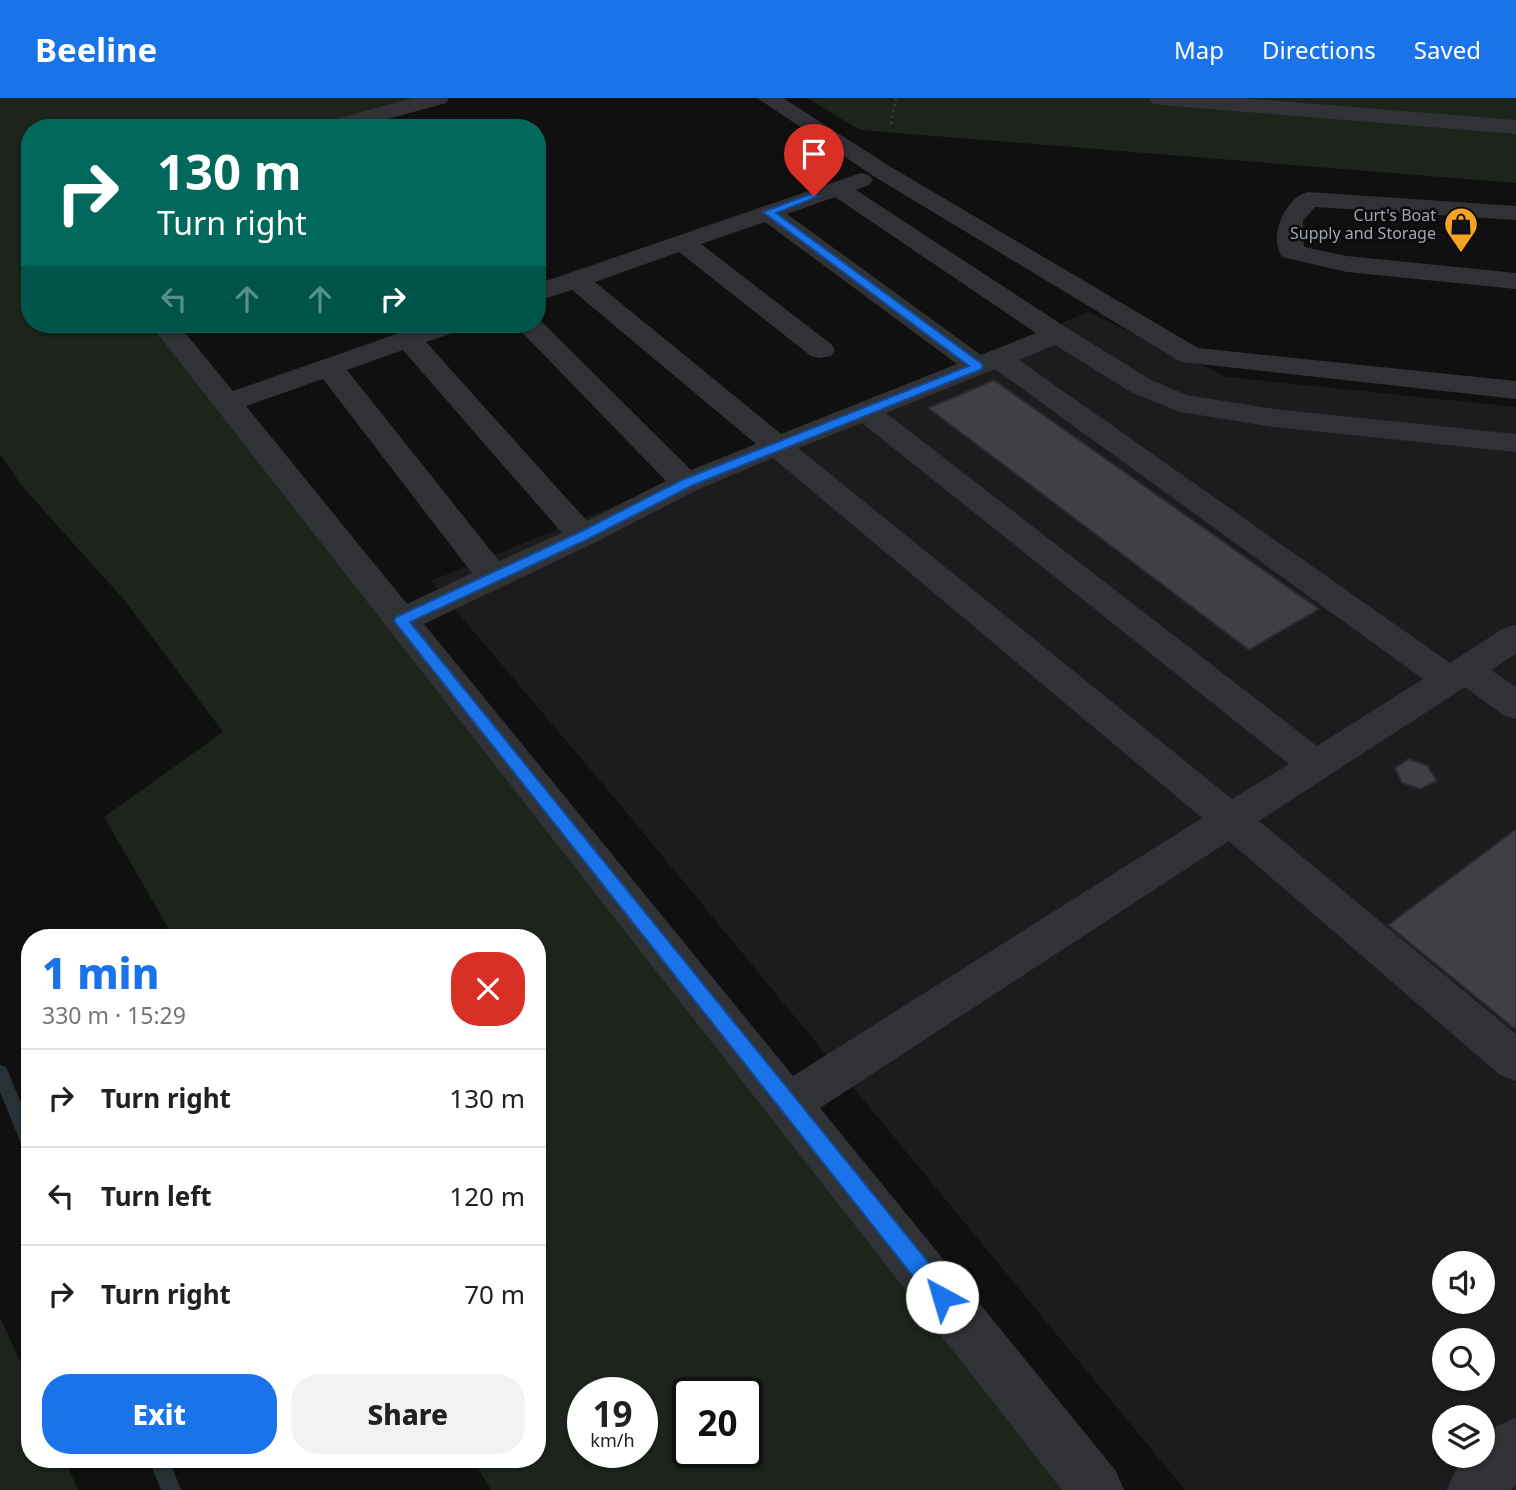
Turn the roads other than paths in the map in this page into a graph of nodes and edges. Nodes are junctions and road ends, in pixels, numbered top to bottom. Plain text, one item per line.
1 (438, 98) edge
2 (768, 98) edge
3 (1160, 98) edge
4 (362, 119) edge
5 (1516, 127) edge
6 (883, 172) junction
7 (837, 188) junction
8 (768, 212) junction
9 (1516, 213) edge
10 (682, 242) junction
11 (576, 280) junction
12 (1516, 281) edge
13 (546, 290) edge
14 (171, 333) edge
15 (425, 333) edge
16 (537, 333) edge
17 (1057, 334) junction
18 (408, 339) junction
19 (821, 350) dead end
20 (988, 362) junction
21 (329, 367) junction
22 (1516, 390) edge
23 (227, 403) junction
24 (867, 412) junction
25 (1516, 443) edge
26 (777, 446) junction
27 (686, 483) junction
28 (583, 536) junction
29 (493, 577) junction
30 (401, 621) junction
31 (1516, 637) edge
32 (1457, 674) junction
33 (1516, 706) edge
34 (1316, 765) junction
35 (1231, 820) junction
36 (1516, 1061) edge
37 (788, 1104) junction
38 (1097, 1490) edge

1 - 4 lane
2 - 6 lane
3 - 5 lane
6 - 7 lane
6 - 22 lane
7 - 8 lane
7 - 17 lane
8 - 10 lane
8 - 20 lane
9 - 12 lane
10 - 11 lane
10 - 19 lane
11 - 13 lane
11 - 26 lane
14 - 23 lane
15 - 18 lane
16 - 27 lane
17 - 20 lane
17 - 25 lane
18 - 21 lane
18 - 28 lane
20 - 24 lane
20 - 32 lane
21 - 23 lane
21 - 29 lane
23 - 30 lane
24 - 26 lane
24 - 34 lane
26 - 27 lane
26 - 35 lane
27 - 28 lane
28 - 29 lane
29 - 30 lane
30 - 37 lane
31 - 32 lane
32 - 33 lane
32 - 34 lane
34 - 35 lane
35 - 36 lane
35 - 37 lane
37 - 38 lane

